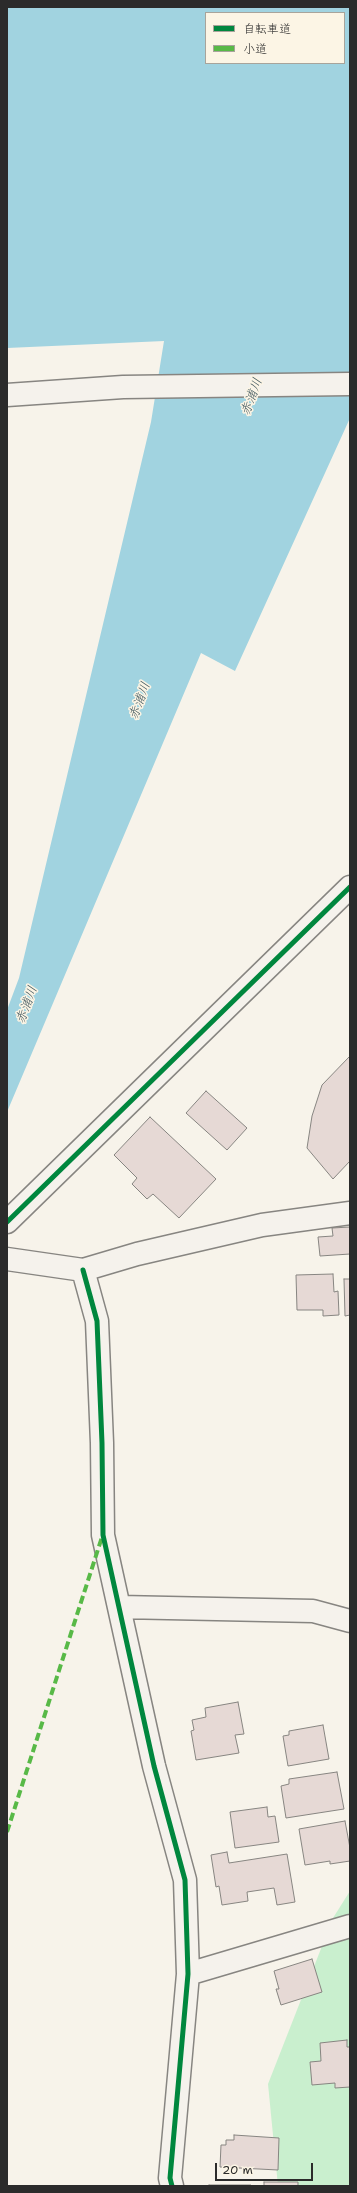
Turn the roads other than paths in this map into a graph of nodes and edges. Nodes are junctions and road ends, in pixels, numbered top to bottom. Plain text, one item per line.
1 (350, 384) edge
2 (7, 395) edge
3 (350, 887) edge
4 (350, 1213) edge
5 (7, 1222) edge
6 (7, 1259) edge
7 (83, 1270) junction
8 (120, 1607) junction
9 (350, 1621) edge
10 (350, 1926) edge
11 (188, 1974) junction
12 (172, 2186) edge

1 - 2 street
3 - 5 street
4 - 7 street
6 - 7 street
7 - 8 street
8 - 9 street
8 - 11 street
10 - 11 street
11 - 12 street

